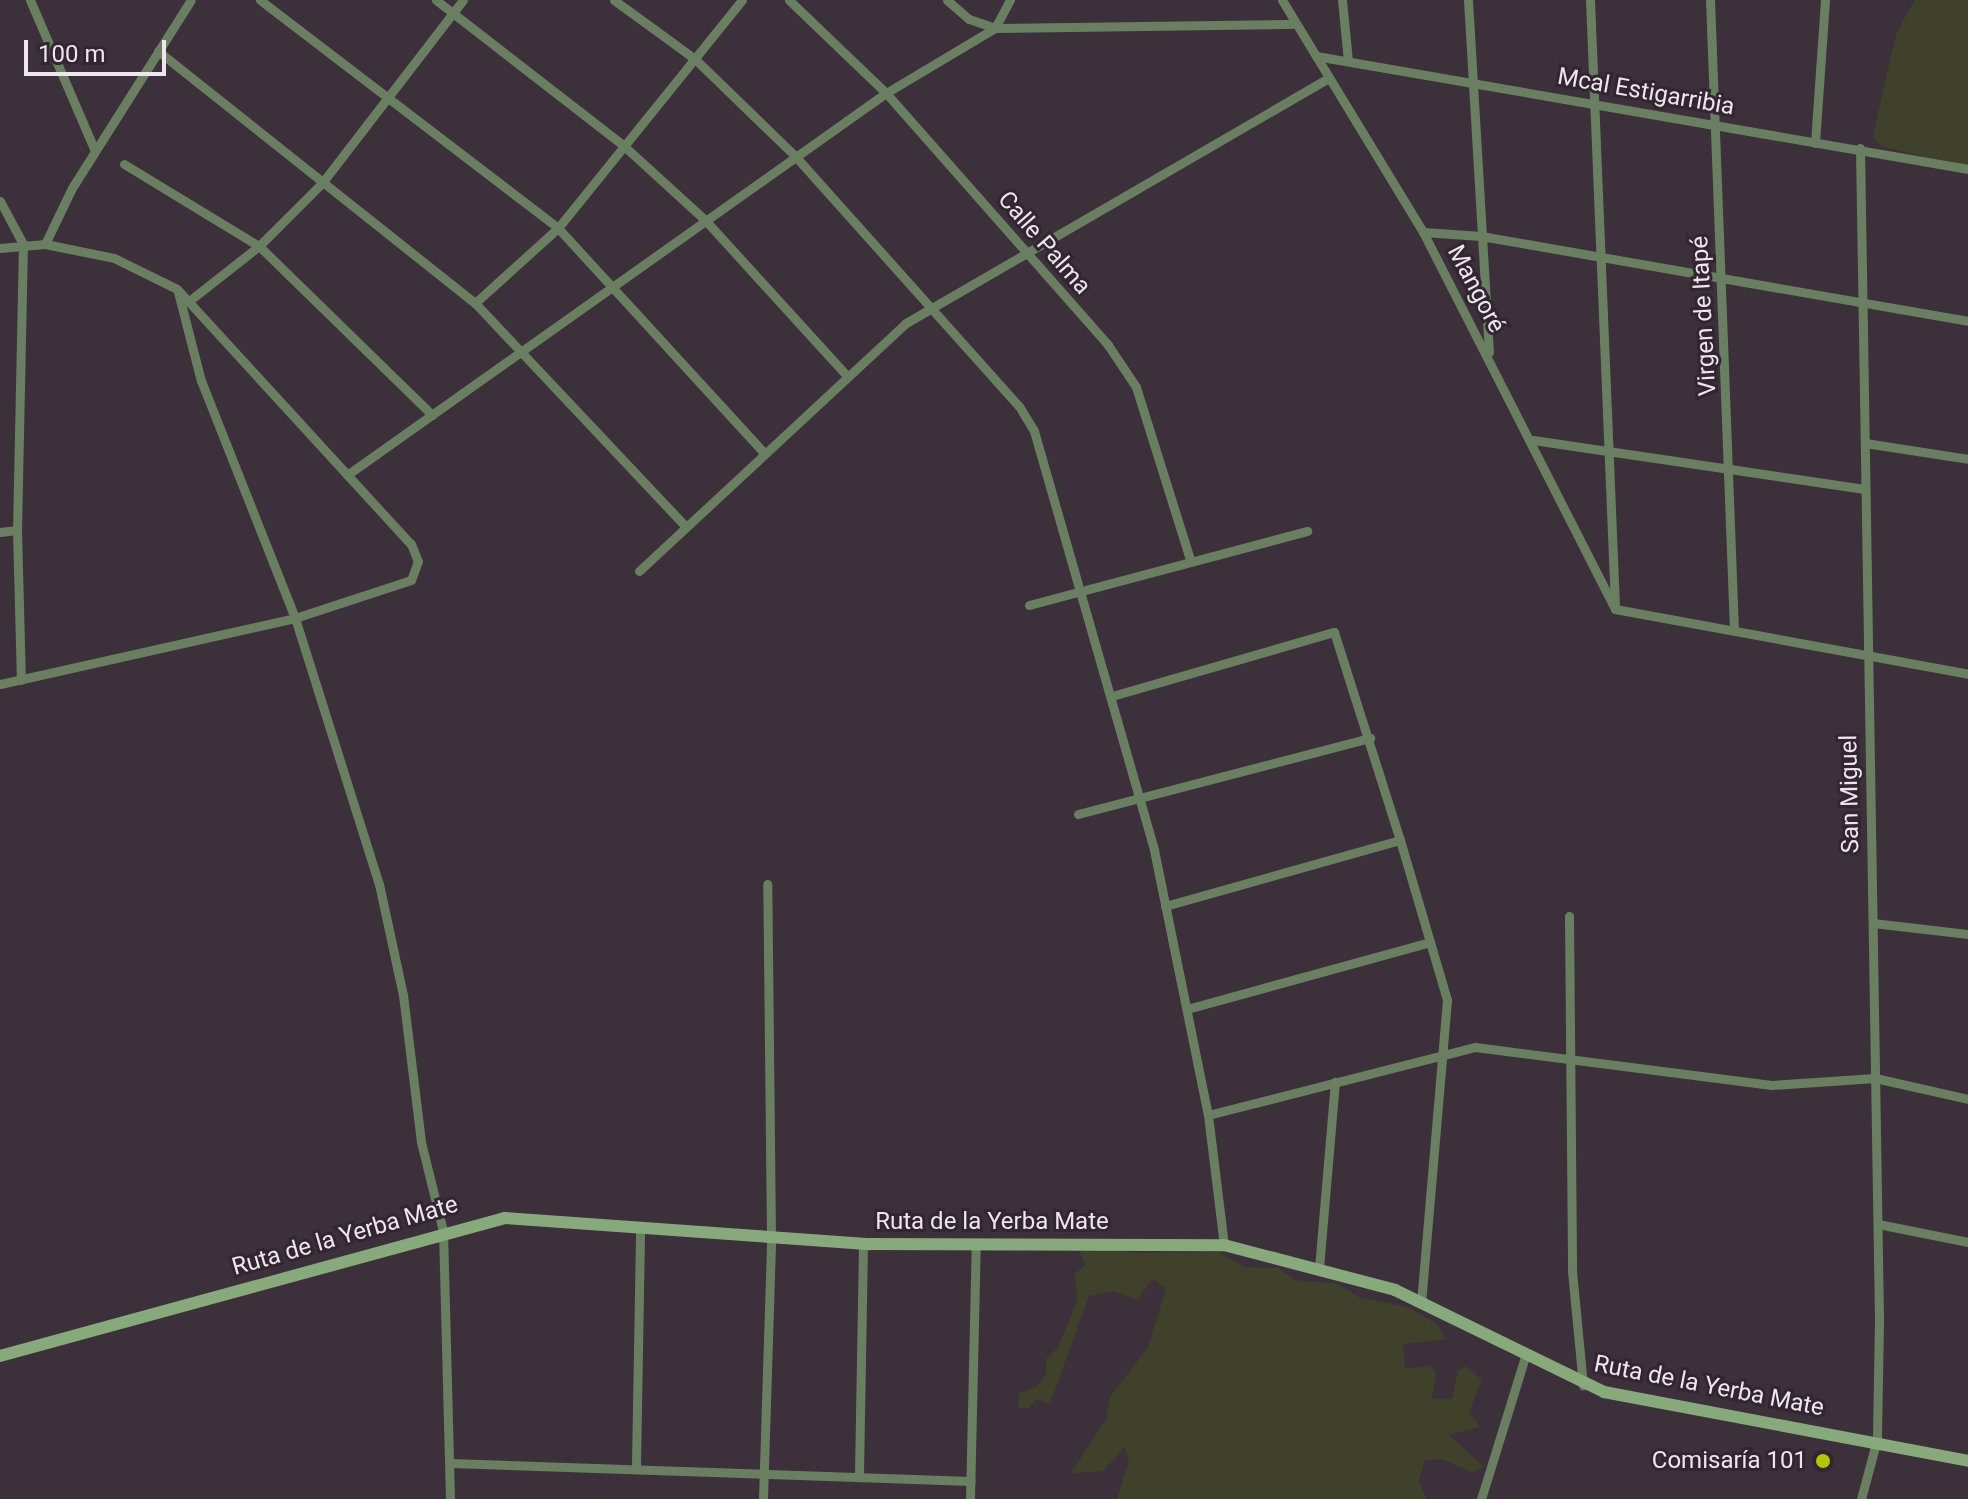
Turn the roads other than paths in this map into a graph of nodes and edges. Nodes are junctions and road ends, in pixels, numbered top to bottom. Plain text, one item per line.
1 (30, 0) edge
2 (191, 0) edge
3 (260, 0) edge
4 (436, 0) edge
5 (463, 0) edge
6 (614, 0) edge
7 (742, 0) edge
8 (789, 0) edge
9 (947, 0) edge
10 (1010, 0) edge
11 (1282, 0) edge
12 (1342, 0) edge
13 (1468, 0) edge
14 (1590, 0) edge
15 (1710, 0) edge
16 (1825, 0) edge
17 (453, 14) junction
18 (1296, 24) junction
19 (995, 28) junction
20 (158, 51) junction
21 (1316, 56) junction
22 (695, 59) junction
23 (1348, 61) junction
24 (1329, 78) junction
25 (1473, 81) junction
26 (886, 93) junction
27 (391, 99) junction
28 (1593, 103) junction
29 (1714, 124) junction
30 (1815, 143) junction
31 (624, 146) junction
32 (1860, 148) junction
33 (95, 151) junction
34 (796, 157) junction
35 (124, 164) dead end
36 (1968, 169) edge
37 (322, 183) junction
38 (0, 201) edge
39 (706, 221) junction
40 (558, 228) junction
41 (1423, 232) junction
42 (1481, 236) junction
43 (23, 244) junction
44 (45, 244) junction
45 (259, 246) junction
46 (0, 248) edge
47 (1027, 255) junction
48 (1600, 256) junction
49 (1723, 276) junction
50 (615, 287) junction
51 (177, 289) junction
52 (189, 301) junction
53 (475, 303) junction
54 (1860, 303) junction
55 (933, 308) junction
56 (1968, 321) edge
57 (525, 349) junction
58 (1489, 356) junction
59 (847, 376) junction
60 (432, 415) junction
61 (1533, 440) junction
62 (1865, 443) junction
63 (763, 452) junction
64 (1612, 452) junction
65 (1968, 459) edge
66 (1731, 470) junction
67 (347, 475) junction
68 (1864, 489) junction
69 (685, 526) junction
70 (17, 530) junction
71 (1307, 531) dead end
72 (0, 532) edge
73 (1191, 562) junction
74 (639, 571) dead end
75 (1081, 591) junction
76 (1029, 605) dead end
77 (1615, 609) junction
78 (295, 618) junction
79 (1734, 631) junction
80 (1867, 657) junction
81 (1968, 674) edge
82 (21, 680) junction
83 (0, 684) edge
84 (1112, 696) junction
85 (1370, 738) junction
86 (1140, 798) junction
87 (1078, 814) dead end
88 (1400, 840) junction
89 (767, 884) dead end
90 (1165, 906) junction
91 (1569, 916) dead end
92 (1873, 923) junction
93 (1968, 934) edge
94 (1430, 942) junction
95 (1187, 1009) junction
96 (1444, 1055) junction
97 (1570, 1059) junction
98 (1875, 1078) junction
99 (1335, 1082) junction
100 (1968, 1099) edge
101 (1208, 1115) junction
102 (1878, 1224) junction
103 (640, 1227) junction
104 (443, 1231) junction
105 (771, 1238) junction
106 (1968, 1242) edge
107 (863, 1244) junction
108 (976, 1244) junction
109 (1224, 1245) junction
110 (1319, 1268) junction
111 (1421, 1301) junction
112 (0, 1356) edge
113 (1525, 1357) junction
114 (1583, 1385) junction
115 (1877, 1439) junction
116 (1968, 1459) edge
117 (450, 1463) junction
118 (636, 1465) junction
119 (765, 1473) junction
120 (859, 1474) junction
121 (971, 1481) junction
122 (450, 1499) edge
123 (763, 1499) edge
124 (970, 1499) edge
125 (1481, 1499) edge
126 (1861, 1499) edge

1 - 33 street
2 - 20 street
3 - 27 street
4 - 17 street
5 - 17 street
6 - 22 street
7 - 22 street
8 - 26 street, Calle Palma
9 - 19 street
10 - 19 street
11 - 18 street, Mangoré
12 - 23 street
13 - 25 street
14 - 28 street
15 - 29 street, Virgen de Itapé
16 - 30 street
17 - 27 street
17 - 31 street
18 - 19 street
18 - 21 street, Mangoré
19 - 26 street
20 - 33 street
20 - 37 street
21 - 23 street, Mcal Estigarribia
21 - 24 street, Mangoré
22 - 31 street
22 - 34 street
23 - 25 street, Mcal Estigarribia
24 - 41 street, Mangoré
24 - 47 street
25 - 28 street, Mcal Estigarribia
25 - 42 street
26 - 34 street
26 - 47 street, Calle Palma
27 - 37 street
27 - 40 street
28 - 29 street, Mcal Estigarribia
28 - 48 street
29 - 30 street, Mcal Estigarribia
29 - 49 street, Virgen de Itapé
30 - 32 street, Mcal Estigarribia
31 - 39 street
31 - 40 street
32 - 36 street, Mcal Estigarribia
32 - 54 street, San Miguel
33 - 44 street
34 - 39 street
34 - 55 street
35 - 45 street
37 - 45 street
37 - 53 street
38 - 43 street
39 - 50 street
39 - 59 street
40 - 50 street
40 - 53 street
41 - 42 street
41 - 58 street, Mangoré
42 - 48 street
42 - 58 street
43 - 44 street
43 - 46 street
43 - 70 street
44 - 51 street
45 - 52 street
45 - 60 street
47 - 55 street
47 - 73 street, Calle Palma
48 - 49 street
48 - 64 street
49 - 54 street
49 - 66 street, Virgen de Itapé
50 - 57 street
50 - 63 street
51 - 52 street
51 - 78 street
52 - 67 street
53 - 57 street
54 - 56 street
54 - 62 street, San Miguel
55 - 59 street
55 - 75 street
57 - 60 street
57 - 69 street
58 - 61 street, Mangoré
59 - 63 street
60 - 67 street
61 - 64 street
61 - 77 street, Mangoré
62 - 65 street
62 - 68 street, San Miguel
63 - 69 street
64 - 66 street
64 - 77 street
66 - 68 street
66 - 79 street, Virgen de Itapé
67 - 78 street
68 - 80 street, San Miguel
69 - 74 street
70 - 72 street
70 - 82 street
71 - 73 street
73 - 75 street
75 - 76 street
75 - 84 street
77 - 79 street
78 - 82 street
78 - 104 street
79 - 80 street
80 - 81 street
80 - 92 street, San Miguel
82 - 83 street
84 - 85 street
84 - 86 street
85 - 86 street
85 - 88 street
86 - 87 street
86 - 90 street
88 - 90 street
88 - 94 street
89 - 105 street
90 - 95 street
91 - 97 street
92 - 93 street
92 - 98 street, San Miguel
94 - 95 street
94 - 96 street
95 - 101 street
96 - 97 street
96 - 99 street
96 - 111 street
97 - 98 street
97 - 114 street
98 - 100 street
98 - 102 street, San Miguel
99 - 101 street
99 - 110 street
101 - 109 street
102 - 106 street
102 - 115 street, San Miguel
103 - 104 main road, Ruta de la Yerba Mate
103 - 105 main road, Ruta de la Yerba Mate
103 - 118 street
104 - 112 main road, Ruta de la Yerba Mate
104 - 117 street
105 - 107 main road, Ruta de la Yerba Mate
105 - 119 street
107 - 108 main road, Ruta de la Yerba Mate
107 - 120 street
108 - 109 main road, Ruta de la Yerba Mate
108 - 121 street
109 - 110 main road, Ruta de la Yerba Mate
110 - 111 main road, Ruta de la Yerba Mate
111 - 113 main road, Ruta de la Yerba Mate
113 - 114 main road, Ruta de la Yerba Mate
113 - 125 street
114 - 115 main road, Ruta de la Yerba Mate
115 - 116 main road, Ruta de la Yerba Mate
115 - 126 street, San Miguel
117 - 118 street
117 - 122 street
118 - 119 street
119 - 120 street
119 - 123 street
120 - 121 street
121 - 124 street

